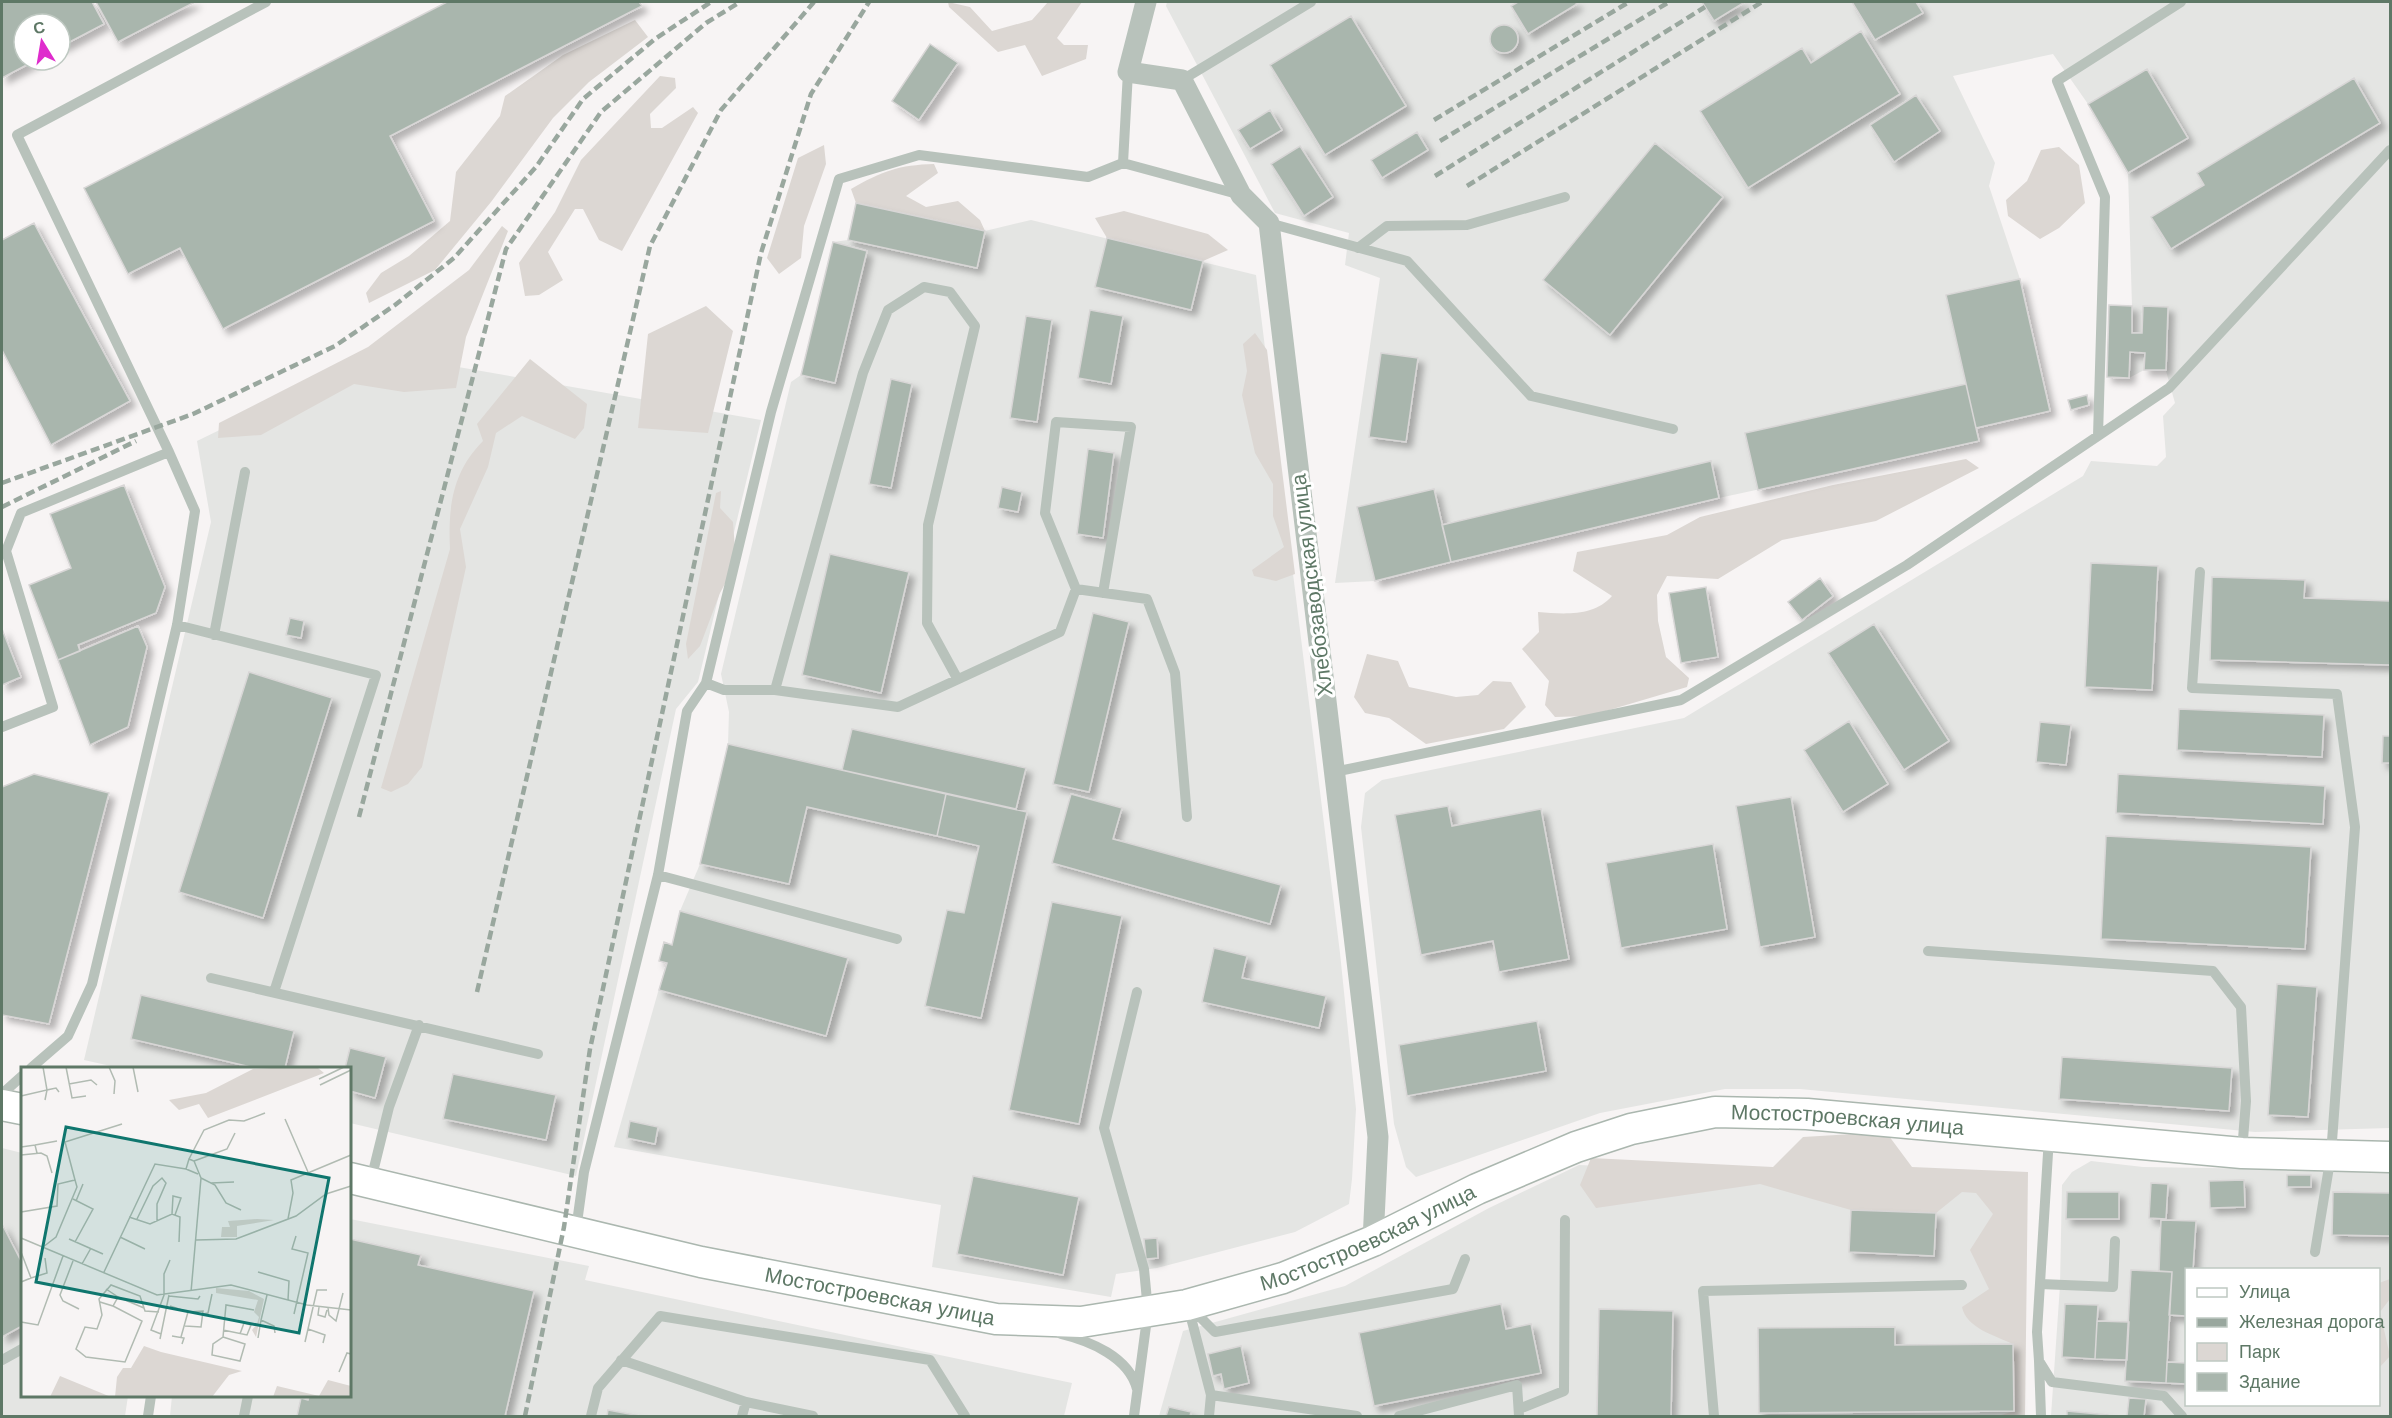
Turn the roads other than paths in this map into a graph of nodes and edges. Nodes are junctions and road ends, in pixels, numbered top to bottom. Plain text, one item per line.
1 (266, 2) edge
2 (1146, 2) edge
3 (1311, 2) edge
4 (2181, 2) edge
5 (1128, 72) junction
6 (1182, 80) junction
7 (2391, 150) edge
8 (1122, 163) junction
9 (1241, 195) junction
10 (1564, 197) dead end
11 (1269, 223) junction
12 (1358, 248) junction
13 (1673, 429) dead end
14 (2098, 436) junction
15 (169, 452) junction
16 (245, 472) dead end
17 (2200, 572) dead end
18 (1076, 589) junction
19 (1103, 593) junction
20 (177, 625) junction
21 (214, 634) junction
22 (957, 678) junction
23 (706, 683) junction
24 (775, 690) junction
25 (2, 727) edge
26 (1334, 772) junction
27 (1187, 817) dead end
28 (658, 875) junction
29 (897, 939) dead end
30 (1929, 951) dead end
31 (211, 978) dead end
32 (274, 992) junction
33 (1137, 992) dead end
34 (419, 1025) junction
35 (538, 1054) dead end
36 (32, 1067) edge
37 (21, 1077) edge
38 (2, 1094) edge
39 (2, 1105) edge
40 (21, 1109) edge
41 (2049, 1137) junction
42 (2242, 1153) junction
43 (2331, 1155) junction
44 (2391, 1157) edge
45 (360, 1181) edge
46 (1565, 1220) dead end
47 (576, 1231) junction
48 (1373, 1241) junction
49 (2115, 1241) dead end
50 (2315, 1252) dead end
51 (1465, 1259) dead end
52 (2040, 1284) junction
53 (1962, 1285) dead end
54 (1187, 1305) junction
55 (1148, 1311) junction
56 (996, 1319) junction
57 (21, 1349) edge
58 (2, 1360) edge
59 (621, 1360) junction
60 (2039, 1361) junction
61 (1137, 1392) junction
62 (1211, 1395) junction
63 (151, 1397) edge
64 (248, 1397) edge
65 (746, 1402) junction
66 (1519, 1413) edge
67 (148, 1416) edge
68 (244, 1416) edge
69 (591, 1416) edge
70 (742, 1416) edge
71 (813, 1416) edge
72 (965, 1416) edge
73 (1134, 1416) edge
74 (1209, 1416) edge
75 (1358, 1416) edge
76 (1399, 1416) edge
77 (1714, 1416) edge
78 (2041, 1416) edge
79 (2182, 1416) edge

1 - 15 lane
2 - 5 street
3 - 6 lane
4 - 14 lane
5 - 6 street
5 - 8 lane
6 - 9 street
7 - 14 lane
8 - 9 lane
8 - 23 lane
9 - 11 street
10 - 12 lane
11 - 12 lane
11 - 26 street, Хлебозаводская улица
12 - 13 lane
14 - 26 lane
15 - 20 lane
15 - 25 lane
16 - 21 lane
17 - 43 lane
18 - 19 lane
18 - 19 lane
18 - 22 lane
19 - 27 lane
20 - 21 lane
20 - 36 lane
21 - 32 lane
22 - 24 lane
22 - 24 lane
23 - 24 lane
23 - 28 lane
26 - 48 street, Хлебозаводская улица
28 - 29 lane
28 - 47 lane
30 - 42 lane
31 - 32 lane
32 - 34 lane
33 - 55 lane
34 - 35 lane
34 - 45 lane
37 - 38 lane
39 - 40 main road
41 - 42 main road, Мостостроевская улица
41 - 48 main road, Мостостроевская улица
41 - 52 lane
42 - 43 main road, Мостостроевская улица
43 - 44 main road, Мостостроевская улица
43 - 50 lane
45 - 47 main road, Мостостроевская улица
46 - 66 lane
47 - 56 main road, Мостостроевская улица
48 - 54 main road, Мостостроевская улица
49 - 52 lane
51 - 54 lane
52 - 60 lane
53 - 77 lane
54 - 55 main road, Мостостроевская улица
54 - 62 lane
55 - 56 main road, Мостостроевская улица
55 - 61 lane
56 - 61 lane
57 - 58 lane
59 - 65 lane
59 - 69 lane
59 - 72 lane
60 - 78 lane
60 - 79 lane
61 - 73 lane
62 - 74 lane
62 - 75 lane
63 - 67 lane
64 - 68 lane
65 - 70 lane
65 - 71 lane
66 - 76 lane

